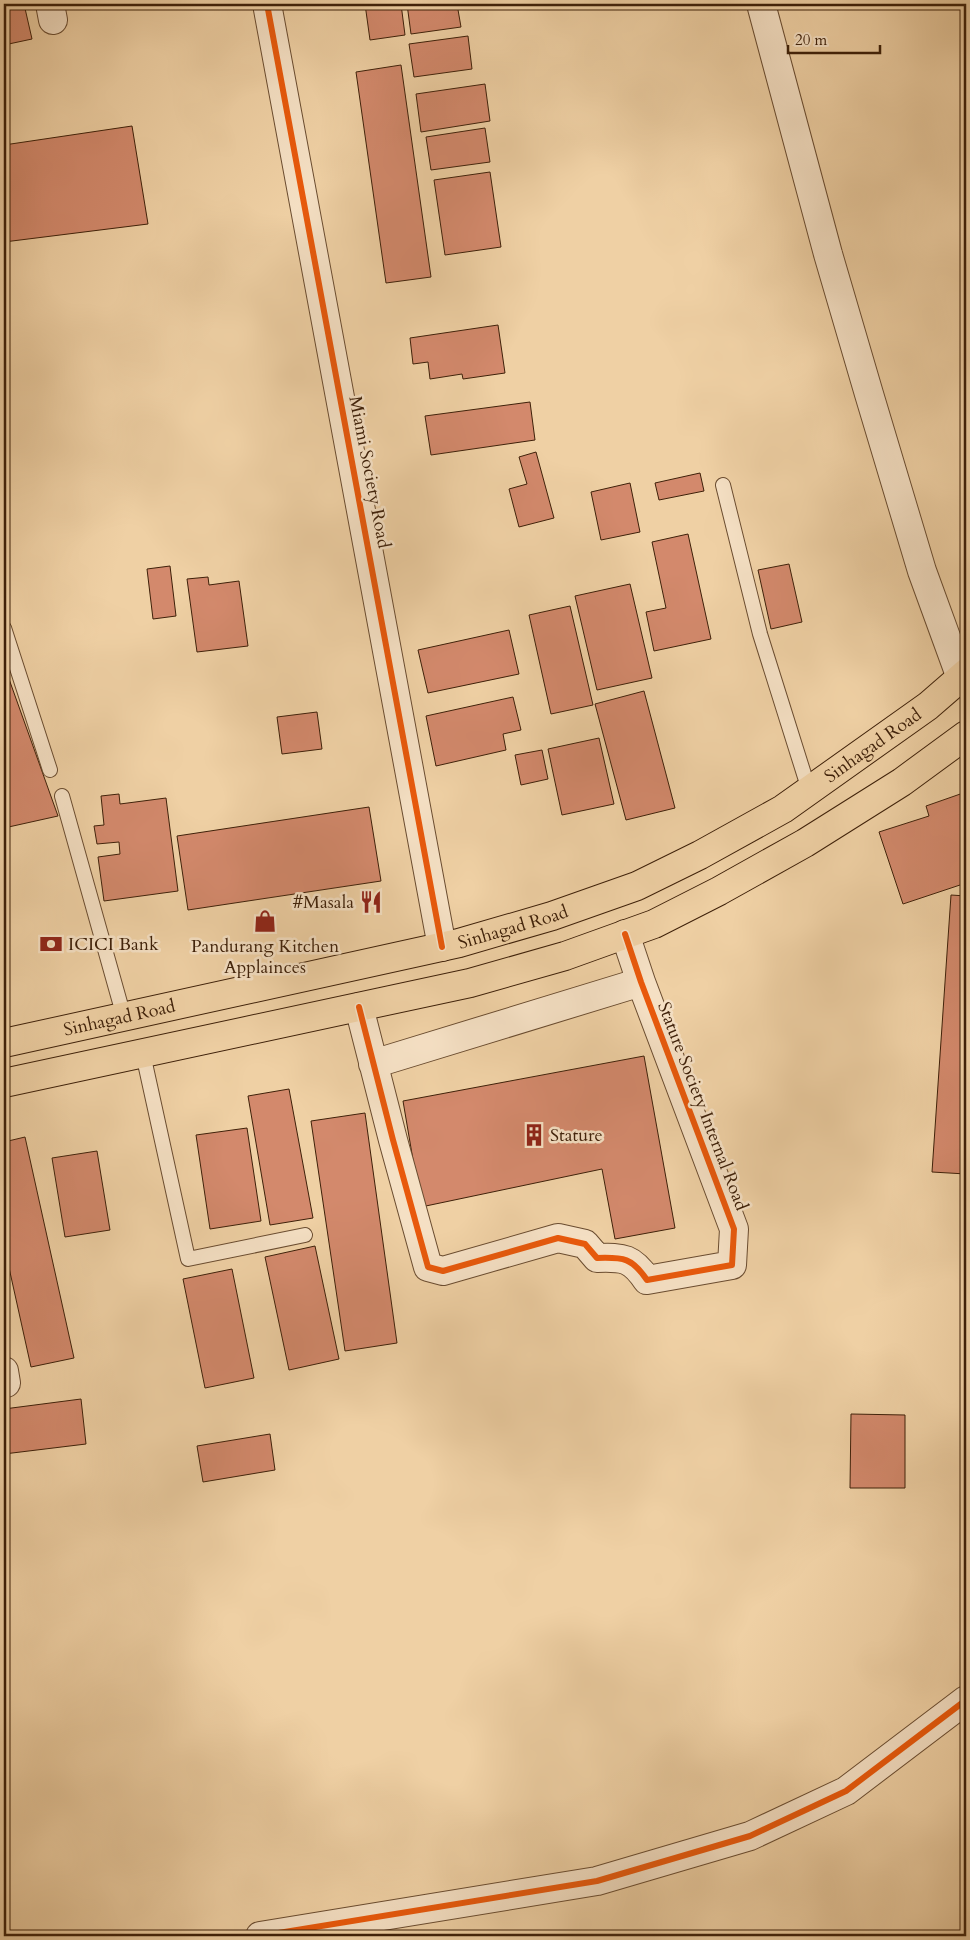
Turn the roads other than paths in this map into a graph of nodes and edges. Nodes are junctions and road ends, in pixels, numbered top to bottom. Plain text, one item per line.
1 (267, 4) edge
2 (761, 4) edge
3 (723, 485) dead end
4 (4, 628) edge
5 (964, 670) edge
6 (966, 735) edge
7 (50, 770) dead end
8 (809, 790) junction
9 (62, 796) dead end
10 (625, 934) junction
11 (442, 947) junction
12 (641, 982) junction
13 (359, 1007) junction
14 (124, 1017) junction
15 (4, 1043) edge
16 (143, 1054) junction
17 (373, 1064) junction
18 (4, 1083) edge
19 (305, 1235) dead end
20 (966, 1700) edge
21 (260, 1936) edge

1 - 11 street, Miami Society Road
2 - 5 street
3 - 8 lane
4 - 7 lane
5 - 8 main road, Sinhagad Road
6 - 10 main road
8 - 11 main road, Sinhagad Road
9 - 14 lane
10 - 12 street, Stature Society Internal Road
10 - 13 main road
11 - 14 main road, Sinhagad Road
12 - 17 street
12 - 17 street, Stature Society Internal Road
13 - 16 main road
13 - 17 street, Stature Society Internal Road
14 - 15 main road, Sinhagad Road
16 - 18 main road
16 - 19 lane
20 - 21 street

